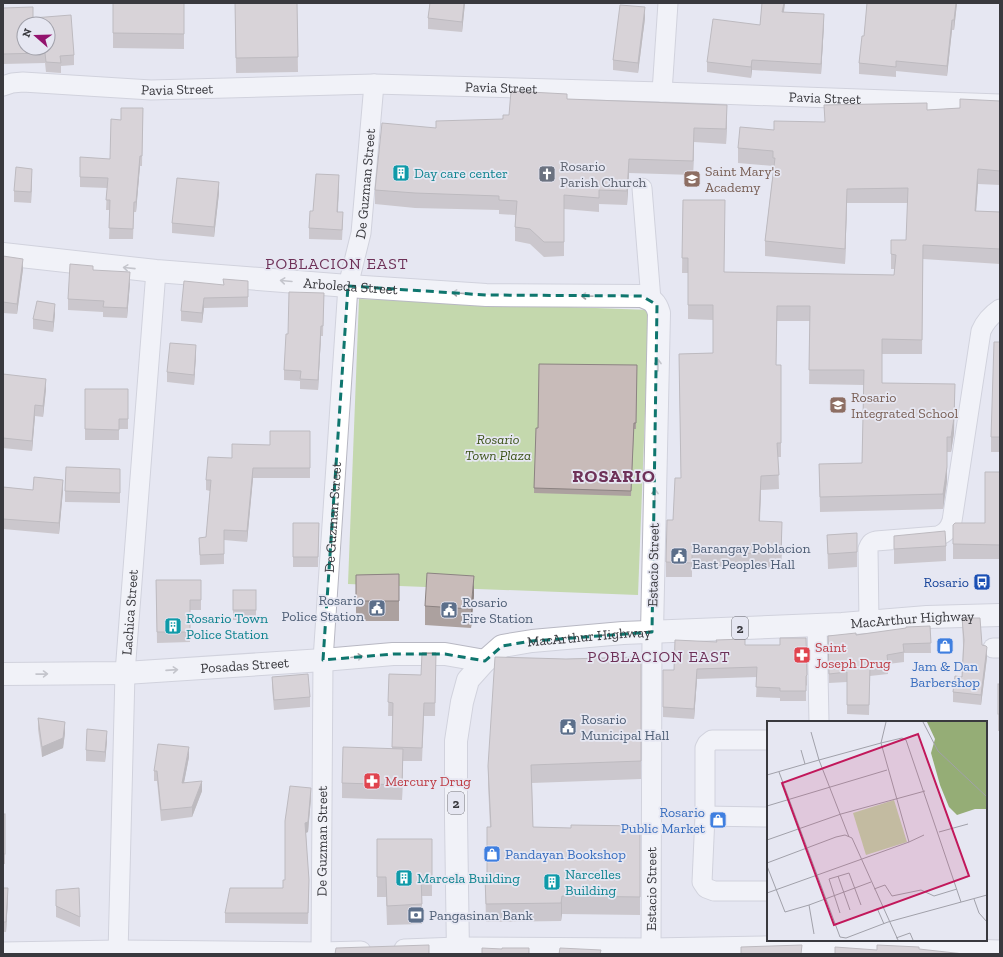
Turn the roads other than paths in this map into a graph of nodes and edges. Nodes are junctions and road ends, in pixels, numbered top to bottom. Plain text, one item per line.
1 (668, 3) edge
2 (374, 84) junction
3 (3, 86) edge
4 (662, 92) junction
5 (1000, 104) edge
6 (642, 188) dead end
7 (3, 254) edge
8 (156, 271) junction
9 (348, 286) junction
10 (651, 300) junction
11 (1000, 309) edge
12 (1000, 615) edge
13 (869, 622) junction
14 (817, 624) junction
15 (652, 632) junction
16 (323, 660) junction
17 (485, 661) junction
18 (125, 673) junction
19 (3, 674) edge
20 (819, 721) edge
21 (767, 740) edge
22 (705, 816) junction
23 (767, 817) edge
24 (767, 891) edge
25 (818, 946) edge
26 (1000, 950) edge
27 (458, 951) edge
28 (651, 951) edge
29 (3, 952) edge
30 (118, 952) edge
31 (321, 953) edge

1 - 4 street
2 - 3 street, Pavia Street
2 - 4 street, Pavia Street
2 - 9 street, De Guzman Street
4 - 5 street, Pavia Street
6 - 10 street
8 -> 7 main road, Arboleda Street
9 -> 8 main road, Arboleda Street
8 - 18 street, Lachica Street
10 -> 9 main road, Arboleda Street
9 - 16 street, De Guzman Street
15 -> 10 main road, Estacio Street
11 - 13 street
12 - 13 main road, MacArthur Highway / 2
13 - 14 main road, MacArthur Highway / 2
14 - 15 main road, MacArthur Highway / 2
14 - 20 street
15 - 17 main road, MacArthur Highway / 2
15 - 28 street, Estacio Street
16 -> 17 main road, Posadas Street
18 -> 16 main road, Posadas Street
16 - 31 street, De Guzman Street
17 - 27 main road, MacArthur Highway / 2
19 -> 18 main road, Posadas Street
18 - 30 street, Lachica Street
21 - 22 street
22 - 23 street
22 - 24 street
25 - 26 street
25 - 28 street
27 - 28 street
27 - 31 street
29 - 30 street
30 - 31 street

